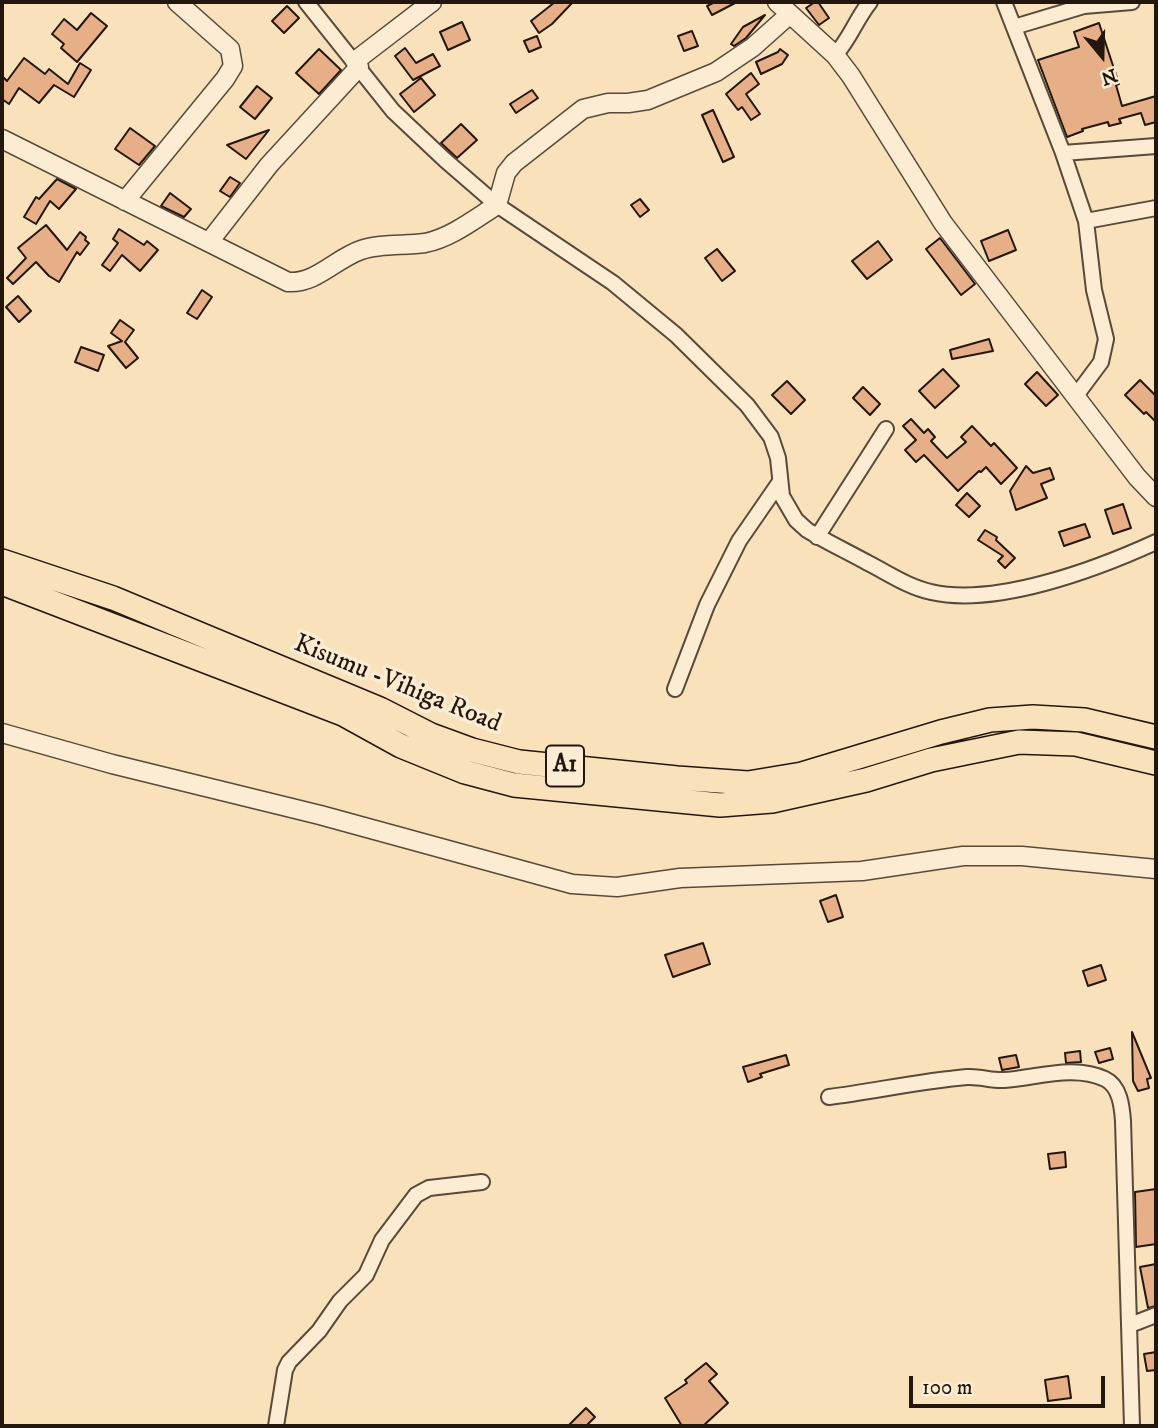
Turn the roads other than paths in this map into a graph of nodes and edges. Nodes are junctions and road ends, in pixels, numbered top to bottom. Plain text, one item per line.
1 (177, 2) edge
2 (306, 2) edge
3 (432, 2) edge
4 (870, 2) edge
5 (1004, 2) edge
6 (1132, 2) edge
7 (784, 8) edge
8 (1014, 27) junction
9 (835, 55) junction
10 (357, 64) junction
11 (2, 139) edge
12 (1156, 146) edge
13 (1063, 153) junction
14 (124, 201) junction
15 (497, 205) junction
16 (1156, 208) edge
17 (1086, 221) junction
18 (209, 242) junction
19 (1075, 397) junction
20 (886, 429) dead end
21 (779, 483) junction
22 (1156, 497) edge
23 (817, 537) junction
24 (1156, 542) edge
25 (2, 561) edge
26 (2, 583) edge
27 (675, 689) dead end
28 (2, 733) edge
29 (1156, 737) edge
30 (1156, 763) edge
31 (1156, 869) edge
32 (829, 1097) dead end
33 (482, 1182) dead end
34 (1156, 1315) edge
35 (1130, 1325) junction
36 (276, 1426) edge
37 (1132, 1426) edge

1 - 14 street
2 - 10 street
3 - 10 street
4 - 9 street
5 - 8 street
6 - 8 street
7 - 9 street
7 - 15 street
8 - 13 street
9 - 19 street
10 - 15 street
10 - 18 street
11 - 14 street
12 - 13 street
13 - 17 street
14 - 18 street
15 - 18 street
15 - 21 street
16 - 17 street
17 - 19 street
19 - 22 street
20 - 23 street
21 - 23 street
21 - 27 street
23 - 24 street
25 - 29 highway, Kisumu -Vihiga Road / A1
26 - 30 highway, Kisumu -Vihiga Road / A1
28 - 31 street
32 - 35 street
33 - 36 street
34 - 35 street
35 - 37 street

